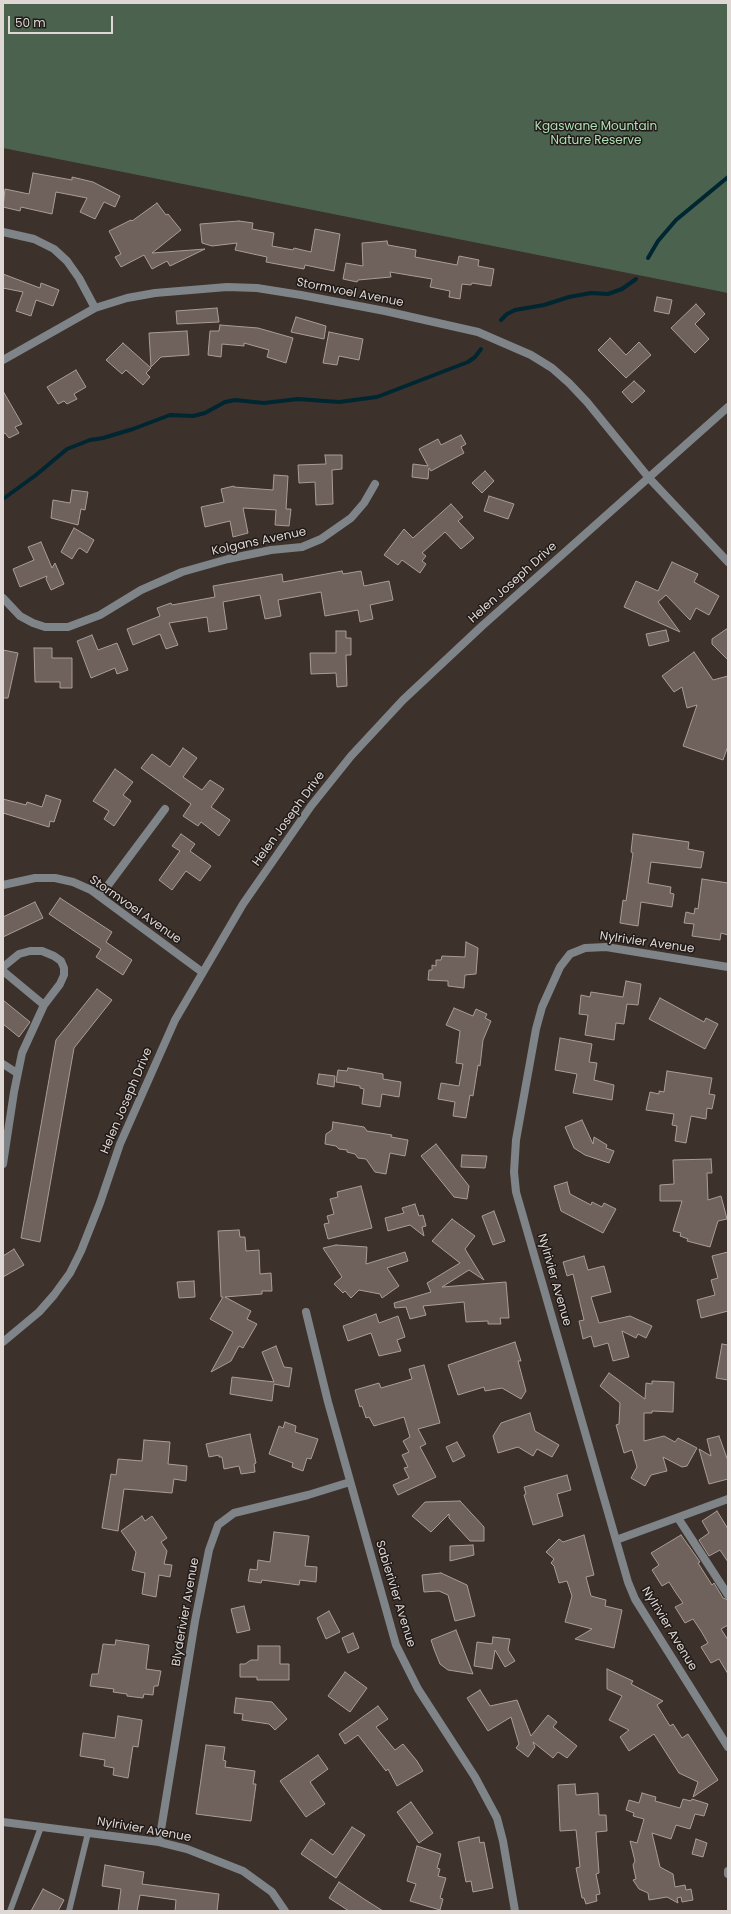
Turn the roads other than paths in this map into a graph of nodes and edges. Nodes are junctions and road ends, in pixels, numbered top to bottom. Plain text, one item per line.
1 (3, 232) edge
2 (95, 308) junction
3 (3, 360) edge
4 (728, 407) edge
5 (649, 478) junction
6 (375, 484) dead end
7 (728, 562) edge
8 (3, 598) edge
9 (165, 809) dead end
10 (3, 885) edge
11 (100, 896) junction
12 (3, 967) edge
13 (728, 967) edge
14 (3, 971) edge
15 (202, 972) junction
16 (44, 1005) junction
17 (3, 1064) edge
18 (17, 1073) junction
19 (3, 1164) edge
20 (306, 1312) dead end
21 (3, 1342) edge
22 (350, 1482) junction
23 (728, 1499) edge
24 (678, 1518) junction
25 (616, 1540) junction
26 (728, 1595) edge
27 (728, 1747) edge
28 (3, 1822) edge
29 (41, 1827) junction
30 (88, 1833) junction
31 (159, 1842) junction
32 (728, 1870) edge
33 (728, 1874) edge
34 (10, 1911) edge
35 (70, 1911) edge
36 (286, 1911) edge
37 (515, 1911) edge

1 - 2 street
2 - 3 street, Stormvoel Avenue
2 - 5 street, Stormvoel Avenue
4 - 5 street, Helen Joseph Drive
5 - 7 street, Stormvoel Avenue
5 - 15 street, Helen Joseph Drive
6 - 8 street, Kolgans Avenue
9 - 11 street
10 - 11 street, Stormvoel Avenue
11 - 15 street, Stormvoel Avenue
12 - 16 street
13 - 25 street, Nylrivier Avenue
14 - 16 street
15 - 21 street, Helen Joseph Drive
16 - 18 street
17 - 18 street
18 - 19 street
20 - 22 street, Sabierivier Avenue
22 - 31 street, Blyderivier Avenue
22 - 37 street, Sabierivier Avenue
23 - 24 street
24 - 25 street
24 - 26 street
25 - 27 street, Nylrivier Avenue
28 - 29 street, Nylrivier Avenue
29 - 30 street, Nylrivier Avenue
29 - 34 lane
30 - 31 street, Nylrivier Avenue
30 - 35 lane
31 - 36 street, Nylrivier Avenue
32 - 33 street

